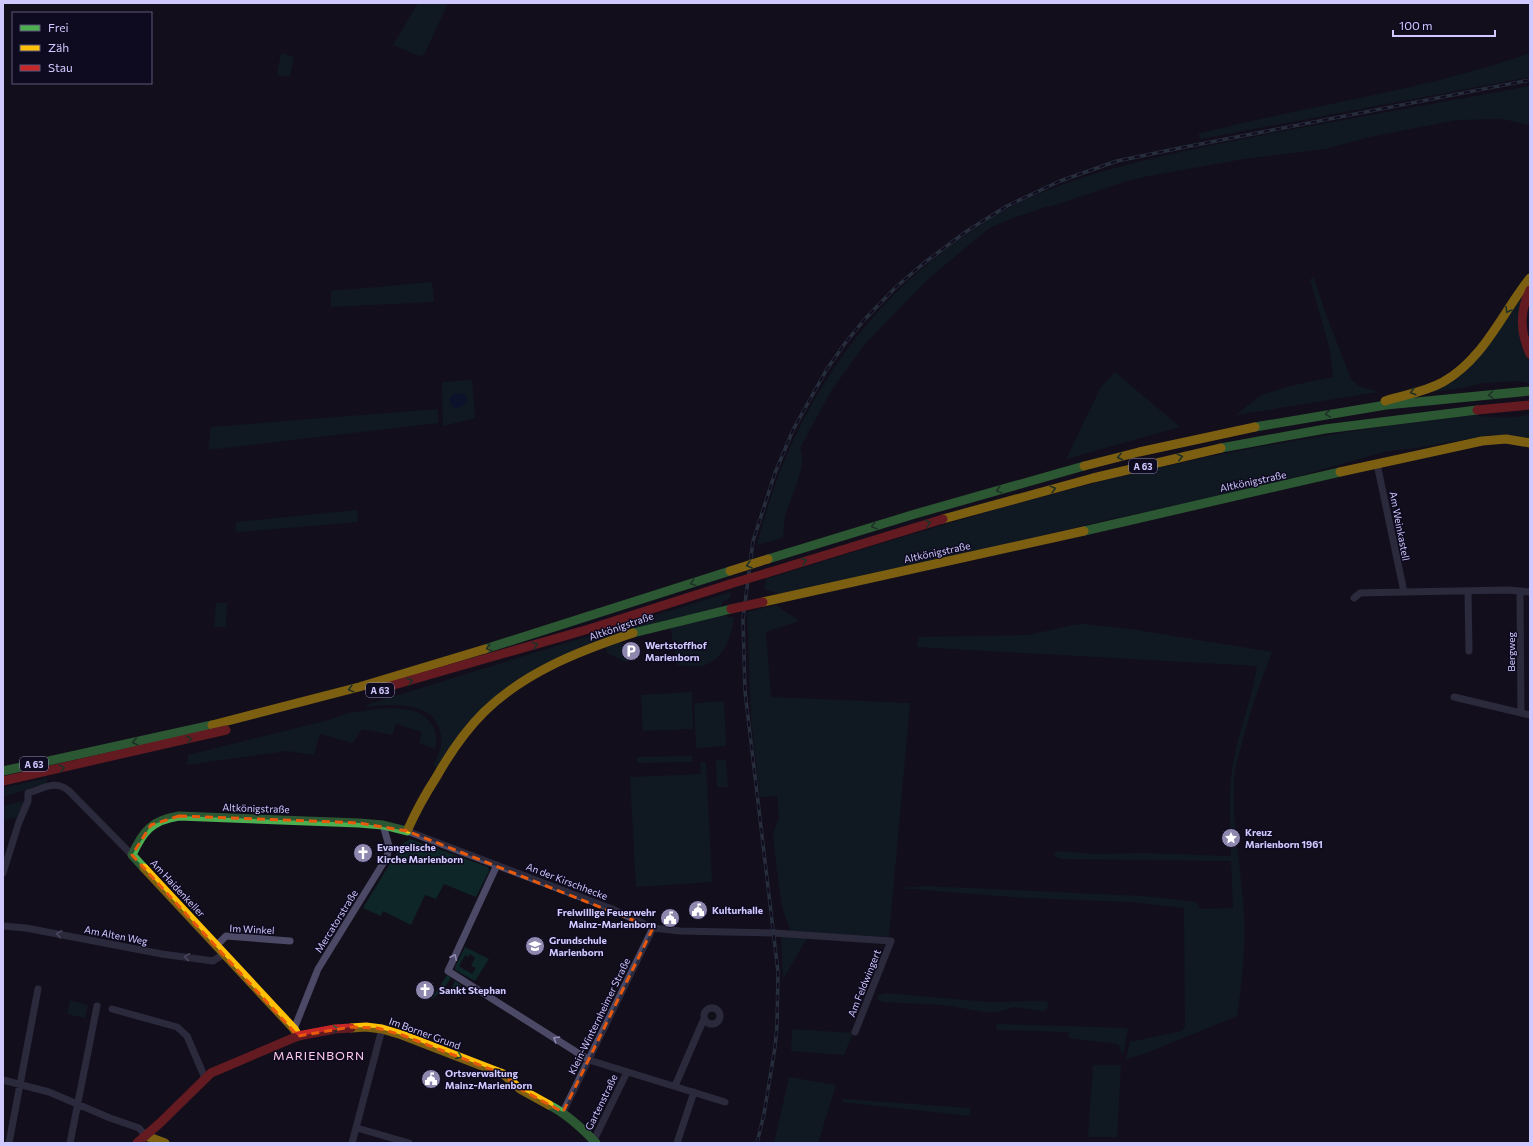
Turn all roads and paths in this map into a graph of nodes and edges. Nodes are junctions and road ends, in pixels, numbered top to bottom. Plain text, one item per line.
1 (1530, 278) edge
2 (1530, 290) edge
3 (1530, 354) edge
4 (1530, 392) edge
5 (1530, 405) edge
6 (1366, 408) junction
7 (1530, 443) edge
8 (1382, 463) junction
9 (1468, 591) junction
10 (1520, 591) junction
11 (1404, 592) junction
12 (1530, 592) edge
13 (1354, 598) dead end
14 (1469, 651) dead end
15 (1454, 697) dead end
16 (1521, 713) junction
17 (1530, 715) edge
18 (3, 771) edge
19 (3, 781) edge
20 (383, 825) junction
21 (403, 830) junction
22 (132, 855) junction
23 (497, 865) junction
24 (3, 873) edge
25 (3, 926) edge
26 (653, 928) junction
27 (891, 940) joint
28 (290, 941) dead end
29 (216, 946) junction
30 (224, 954) junction
31 (38, 989) dead end
32 (97, 1006) dead end
33 (112, 1008) dead end
34 (704, 1020) dead end
35 (382, 1029) junction
36 (855, 1032) dead end
37 (296, 1033) junction
38 (589, 1060) junction
39 (627, 1072) junction
40 (205, 1078) junction
41 (3, 1080) edge
42 (21, 1084) junction
43 (675, 1086) junction
44 (694, 1092) junction
45 (725, 1102) dead end
46 (78, 1104) junction
47 (563, 1112) junction
48 (356, 1128) junction
49 (146, 1136) junction
50 (595, 1142) edge
51 (9, 1143) edge
52 (70, 1143) edge
53 (137, 1143) edge
54 (165, 1143) edge
55 (352, 1143) edge
56 (409, 1143) edge
57 (677, 1143) edge

1 -> 6 main road
2 - 3 main road
4 -> 6 main road, A 63
19 -> 5 main road, A 63, bridge
6 -> 18 main road, A 63, bridge
7 - 8 main road, Altkönigstraße
8 - 11 street, Am Weinkastell
8 - 21 main road, Altkönigstraße, bridge
9 - 10 street
9 - 11 street
9 - 14 street
10 - 12 street
10 - 16 street, Bergweg
11 - 13 street
15 - 16 street
16 - 17 street
20 - 21 main road, Altkönigstraße
20 - 22 main road, Altkönigstraße
20 - 37 street, Mercatorstraße
21 - 23 street, An der Kirschhecke
22 - 24 street, Am Haidenkeller
22 - 29 main road, Am Haidenkeller
23 - 26 street, An der Kirschhecke
38 -> 23 street
30 -> 25 street, Am Alten Weg
26 - 27 street, An der Kirschhecke
26 - 38 street, Klein-Winternheimer Straße
27 - 36 street, Am Feldwingert
28 - 29 street, Im Winkel
29 - 30 main road, Am Haidenkeller
30 - 37 main road, Am Haidenkeller
31 - 42 street
32 - 46 street
33 - 40 street
34 - 43 street
37 -> 35 main road, Im Borner Grund
35 -> 47 main road, Im Borner Grund
35 - 48 street
37 - 40 main road, Im Borner Grund
38 - 39 street
38 - 47 street, Klein-Winternheimer Straße
39 - 43 street
39 - 50 street, Gartenstraße
40 - 49 main road, Im Borner Grund
41 - 42 street
42 - 46 street
42 - 51 street
43 - 44 street
44 - 45 street
44 - 57 street
46 - 49 street
46 - 52 street
47 - 50 main road, Im Borner Grund
48 - 55 street
48 - 56 street
49 - 53 main road, Im Borner Grund
49 - 54 main road

